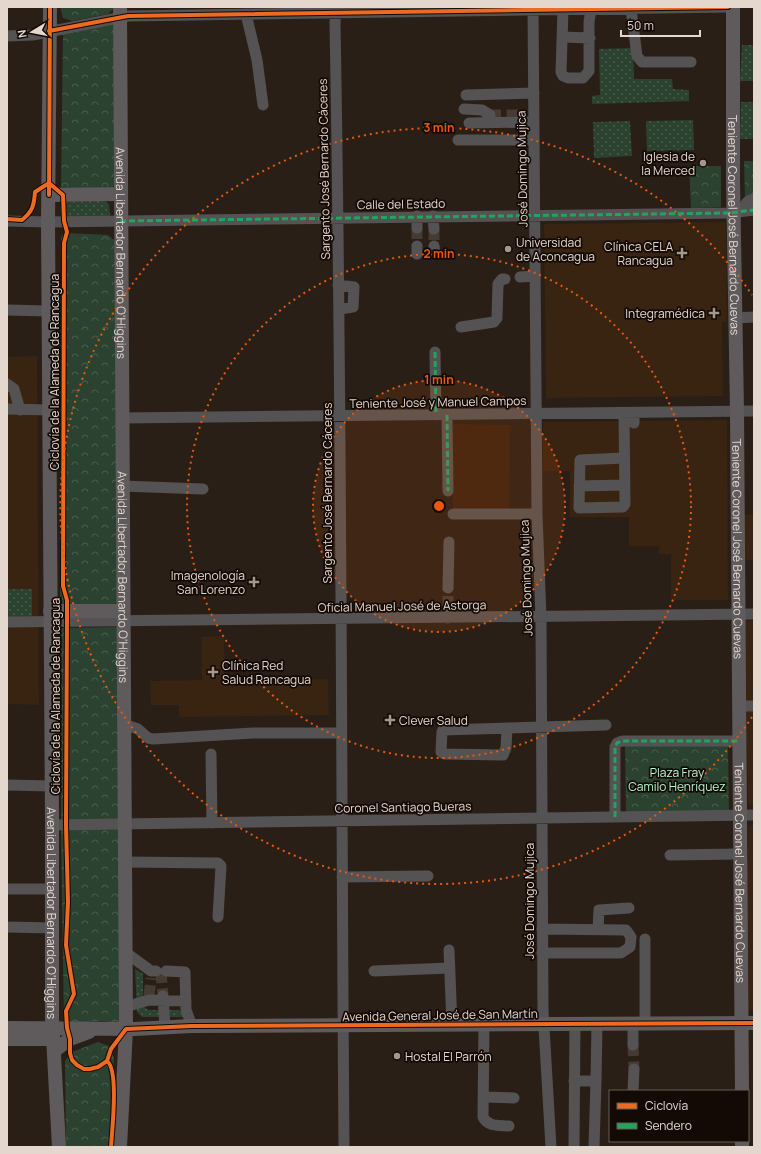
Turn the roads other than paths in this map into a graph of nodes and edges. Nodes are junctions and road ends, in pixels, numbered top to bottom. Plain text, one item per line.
1 (50, 7) edge
2 (728, 7) edge
3 (733, 7) edge
4 (533, 9) edge
5 (591, 9) junction
6 (630, 9) junction
7 (337, 10) edge
8 (419, 10) edge
9 (562, 10) junction
10 (120, 12) edge
11 (246, 14) junction
12 (49, 31) junction
13 (7, 36) edge
14 (562, 36) junction
15 (590, 38) junction
16 (691, 62) dead end
17 (534, 93) junction
18 (466, 95) dead end
19 (263, 105) dead end
20 (464, 109) dead end
21 (490, 115) tunnel mouth
22 (531, 117) junction
23 (470, 123) dead end
24 (458, 140) dead end
25 (534, 140) junction
26 (120, 194) junction
27 (49, 195) junction
28 (754, 199) edge
29 (744, 211) edge
30 (535, 215) junction
31 (416, 216) junction
32 (433, 216) junction
33 (338, 217) junction
34 (7, 221) edge
35 (120, 221) junction
36 (48, 222) junction
37 (417, 228) tunnel mouth
38 (434, 229) tunnel mouth
39 (536, 276) junction
40 (520, 277) dead end
41 (505, 278) dead end
42 (338, 285) junction
43 (339, 309) junction
44 (7, 310) edge
45 (49, 311) junction
46 (754, 317) edge
47 (735, 318) junction
48 (461, 327) dead end
49 (435, 352) dead end
50 (7, 384) edge
51 (7, 409) edge
52 (20, 410) junction
53 (50, 410) junction
54 (754, 411) edge
55 (737, 412) junction
56 (537, 414) junction
57 (441, 415) junction
58 (340, 416) junction
59 (631, 416) junction
60 (122, 418) junction
61 (624, 458) junction
62 (625, 485) junction
63 (122, 486) junction
64 (579, 486) junction
65 (203, 488) dead end
66 (448, 491) dead end
67 (453, 514) dead end
68 (537, 514) junction
69 (449, 542) dead end
70 (448, 588) tunnel mouth
71 (738, 614) junction
72 (754, 614) edge
73 (50, 617) junction
74 (123, 617) junction
75 (542, 617) junction
76 (340, 619) junction
77 (7, 622) edge
78 (739, 706) junction
79 (754, 706) edge
80 (123, 724) junction
81 (606, 724) dead end
82 (541, 727) junction
83 (507, 728) junction
84 (341, 733) junction
85 (739, 741) junction
86 (211, 754) dead end
87 (7, 785) edge
88 (52, 786) junction
89 (740, 815) junction
90 (754, 815) edge
91 (615, 817) junction
92 (542, 818) junction
93 (342, 821) junction
94 (212, 822) junction
95 (124, 824) junction
96 (52, 825) junction
97 (670, 854) dead end
98 (740, 854) junction
99 (124, 862) junction
100 (428, 876) dead end
101 (342, 877) junction
102 (7, 889) edge
103 (52, 889) junction
104 (629, 908) dead end
105 (218, 917) dead end
106 (7, 927) edge
107 (52, 928) junction
108 (542, 929) junction
109 (598, 929) junction
110 (645, 939) dead end
111 (449, 950) dead end
112 (125, 952) junction
113 (542, 953) junction
114 (450, 968) junction
115 (374, 971) dead end
116 (163, 998) junction
117 (186, 1001) junction
118 (125, 1007) junction
119 (543, 1023) junction
120 (575, 1023) junction
121 (597, 1023) junction
122 (639, 1023) junction
123 (747, 1023) edge
124 (452, 1024) junction
125 (484, 1024) junction
126 (192, 1026) junction
127 (343, 1026) junction
128 (164, 1027) junction
129 (7, 1028) edge
130 (101, 1029) junction
131 (126, 1029) junction
132 (7, 1039) edge
133 (53, 1039) junction
134 (633, 1044) tunnel mouth
135 (634, 1069) tunnel mouth
136 (574, 1081) junction
137 (596, 1081) junction
138 (633, 1090) edge
139 (742, 1090) edge
140 (483, 1098) junction
141 (514, 1098) dead end
142 (509, 1126) dead end
143 (59, 1147) edge
144 (120, 1147) edge
145 (344, 1147) edge
146 (551, 1147) edge
147 (574, 1147) edge
148 (594, 1147) edge

1 - 12 main road, Avenida Libertador Bernardo O'Higgins
2 - 6 street
3 - 29 main road, Teniente Coronel José Bernardo Cuevas
4 - 8 street
4 - 9 street
4 - 17 street, José Domingo Mujica
5 - 6 street
5 - 9 street
5 - 15 street
6 - 16 street
7 - 8 street
7 - 11 street
7 - 33 street, Sargento José Bernardo Cáceres
9 - 14 street
10 - 11 street
10 - 12 street
10 - 26 main road, Avenida Libertador Bernardo O'Higgins
11 - 19 street
12 - 13 street
12 - 27 main road, Avenida Libertador Bernardo O'Higgins
14 - 15 street
14 - 15 street
17 - 18 street
17 - 22 street, José Domingo Mujica
20 - 21 street
22 - 23 street
22 - 25 street, José Domingo Mujica
24 - 25 street
25 - 30 street, José Domingo Mujica
26 - 27 main road
26 - 35 main road, Avenida Libertador Bernardo O'Higgins
27 - 36 main road, Avenida Libertador Bernardo O'Higgins
28 - 29 street
29 - 30 street, Calle del Estado
29 - 47 main road, Teniente Coronel José Bernardo Cuevas
30 - 32 street, Calle del Estado
30 - 39 street, José Domingo Mujica
31 - 32 street, Calle del Estado
31 - 33 street, Calle del Estado
31 - 37 street
32 - 38 street
33 - 35 street, Calle del Estado
33 - 42 street, Sargento José Bernardo Cáceres
34 - 36 street, Calle del Estado
35 - 36 street, Calle del Estado
35 - 60 main road, Avenida Libertador Bernardo O'Higgins
36 - 45 main road, Avenida Libertador Bernardo O'Higgins
39 - 40 street
39 - 56 street, José Domingo Mujica
41 - 48 street
42 - 43 street, Sargento José Bernardo Cáceres
42 - 43 street
43 - 58 street, Sargento José Bernardo Cáceres
44 - 45 street
45 - 53 main road, Avenida Libertador Bernardo O'Higgins
46 - 47 street
47 - 55 main road, Teniente Coronel José Bernardo Cuevas
49 - 57 street
50 - 52 street
51 - 52 street
52 - 53 street
53 - 73 main road, Avenida Libertador Bernardo O'Higgins
54 - 55 street, Teniente José y Manuel Campos
55 - 59 street, Teniente José y Manuel Campos
55 - 71 main road, Teniente Coronel José Bernardo Cuevas
56 - 57 street, Teniente José y Manuel Campos
56 - 59 street, Teniente José y Manuel Campos
56 - 68 street, José Domingo Mujica
57 - 58 street, Teniente José y Manuel Campos
57 - 66 street
58 - 60 street, Teniente José y Manuel Campos
58 - 76 street, Sargento José Bernardo Cáceres
59 - 61 street
60 - 63 main road, Avenida Libertador Bernardo O'Higgins
61 - 62 street
61 - 64 street
62 - 64 street
62 - 64 street
63 - 65 street
63 - 74 main road, Avenida Libertador Bernardo O'Higgins
67 - 68 street
68 - 75 street, José Domingo Mujica
69 - 70 street
71 - 72 street, Oficial Manuel José de Astorga
71 - 75 street, Oficial Manuel José de Astorga
71 - 78 main road, Teniente Coronel José Bernardo Cuevas
73 - 74 main road
73 - 77 street
73 - 88 main road, Avenida Libertador Bernardo O'Higgins
74 - 76 street, Oficial Manuel José de Astorga
74 - 80 main road, Avenida Libertador Bernardo O'Higgins
75 - 76 street, Oficial Manuel José de Astorga
75 - 82 street, José Domingo Mujica
76 - 84 street, Sargento José Bernardo Cáceres
78 - 79 street
78 - 85 main road, Teniente Coronel José Bernardo Cuevas
80 - 84 street
80 - 95 main road, Avenida Libertador Bernardo O'Higgins
81 - 82 street
82 - 83 street
82 - 92 street, José Domingo Mujica
83 - 83 street
84 - 93 street, Sargento José Bernardo Cáceres
85 - 89 main road, Teniente Coronel José Bernardo Cuevas
85 - 91 street
86 - 94 street
87 - 88 street
88 - 96 main road, Avenida Libertador Bernardo O'Higgins
89 - 90 street, Coronel Santiago Bueras
89 - 91 street, Coronel Santiago Bueras
89 - 98 main road, Teniente Coronel José Bernardo Cuevas
91 - 92 street, Coronel Santiago Bueras
92 - 93 street, Coronel Santiago Bueras
92 - 108 street, José Domingo Mujica
93 - 94 street, Coronel Santiago Bueras
93 - 101 street, Sargento José Bernardo Cáceres
94 - 95 street, Coronel Santiago Bueras
95 - 96 street, Coronel Santiago Bueras
95 - 99 main road, Avenida Libertador Bernardo O'Higgins
96 - 103 main road, Avenida Libertador Bernardo O'Higgins
97 - 98 street
98 - 123 main road, Teniente Coronel José Bernardo Cuevas
99 - 105 street
99 - 112 main road, Avenida Libertador Bernardo O'Higgins
100 - 101 street
101 - 127 street, Sargento José Bernardo Cáceres
102 - 103 street
103 - 107 main road, Avenida Libertador Bernardo O'Higgins
104 - 109 street
106 - 107 street
107 - 133 main road, Avenida Libertador Bernardo O'Higgins
108 - 109 street
108 - 113 street, José Domingo Mujica
109 - 113 street
110 - 122 street
111 - 114 street
112 - 117 street
112 - 118 main road, Avenida Libertador Bernardo O'Higgins
113 - 119 street, José Domingo Mujica
114 - 115 street
114 - 124 street
116 - 117 street
116 - 118 street
116 - 128 street
117 - 126 street
118 - 131 main road, Avenida Libertador Bernardo O'Higgins
119 - 120 main road, Avenida General José de San Martín
119 - 125 main road, Avenida General José de San Martín
119 - 146 street, José Domingo Mujica
120 - 121 main road, Avenida General José de San Martín
120 - 136 street
121 - 122 main road, Avenida General José de San Martín
121 - 137 street
122 - 123 main road, Avenida General José de San Martín
122 - 134 street
123 - 139 main road, Teniente Coronel José Bernardo Cuevas
124 - 125 main road, Avenida General José de San Martín
124 - 127 main road, Avenida General José de San Martín
125 - 140 street
126 - 127 main road, Avenida General José de San Martín
126 - 128 main road, Avenida General José de San Martín
127 - 145 street, Sargento José Bernardo Cáceres
128 - 131 main road, Avenida General José de San Martín
129 - 133 main road
130 - 131 main road, Avenida General José de San Martín
130 - 133 main road, Avenida General José de San Martín
130 - 133 main road
131 - 144 main road, Avenida Libertador Bernardo O'Higgins
132 - 133 main road
133 - 143 main road, Avenida Libertador Bernardo O'Higgins
135 - 138 street
136 - 137 street
136 - 147 street
137 - 148 street
140 - 141 street
140 - 142 street

